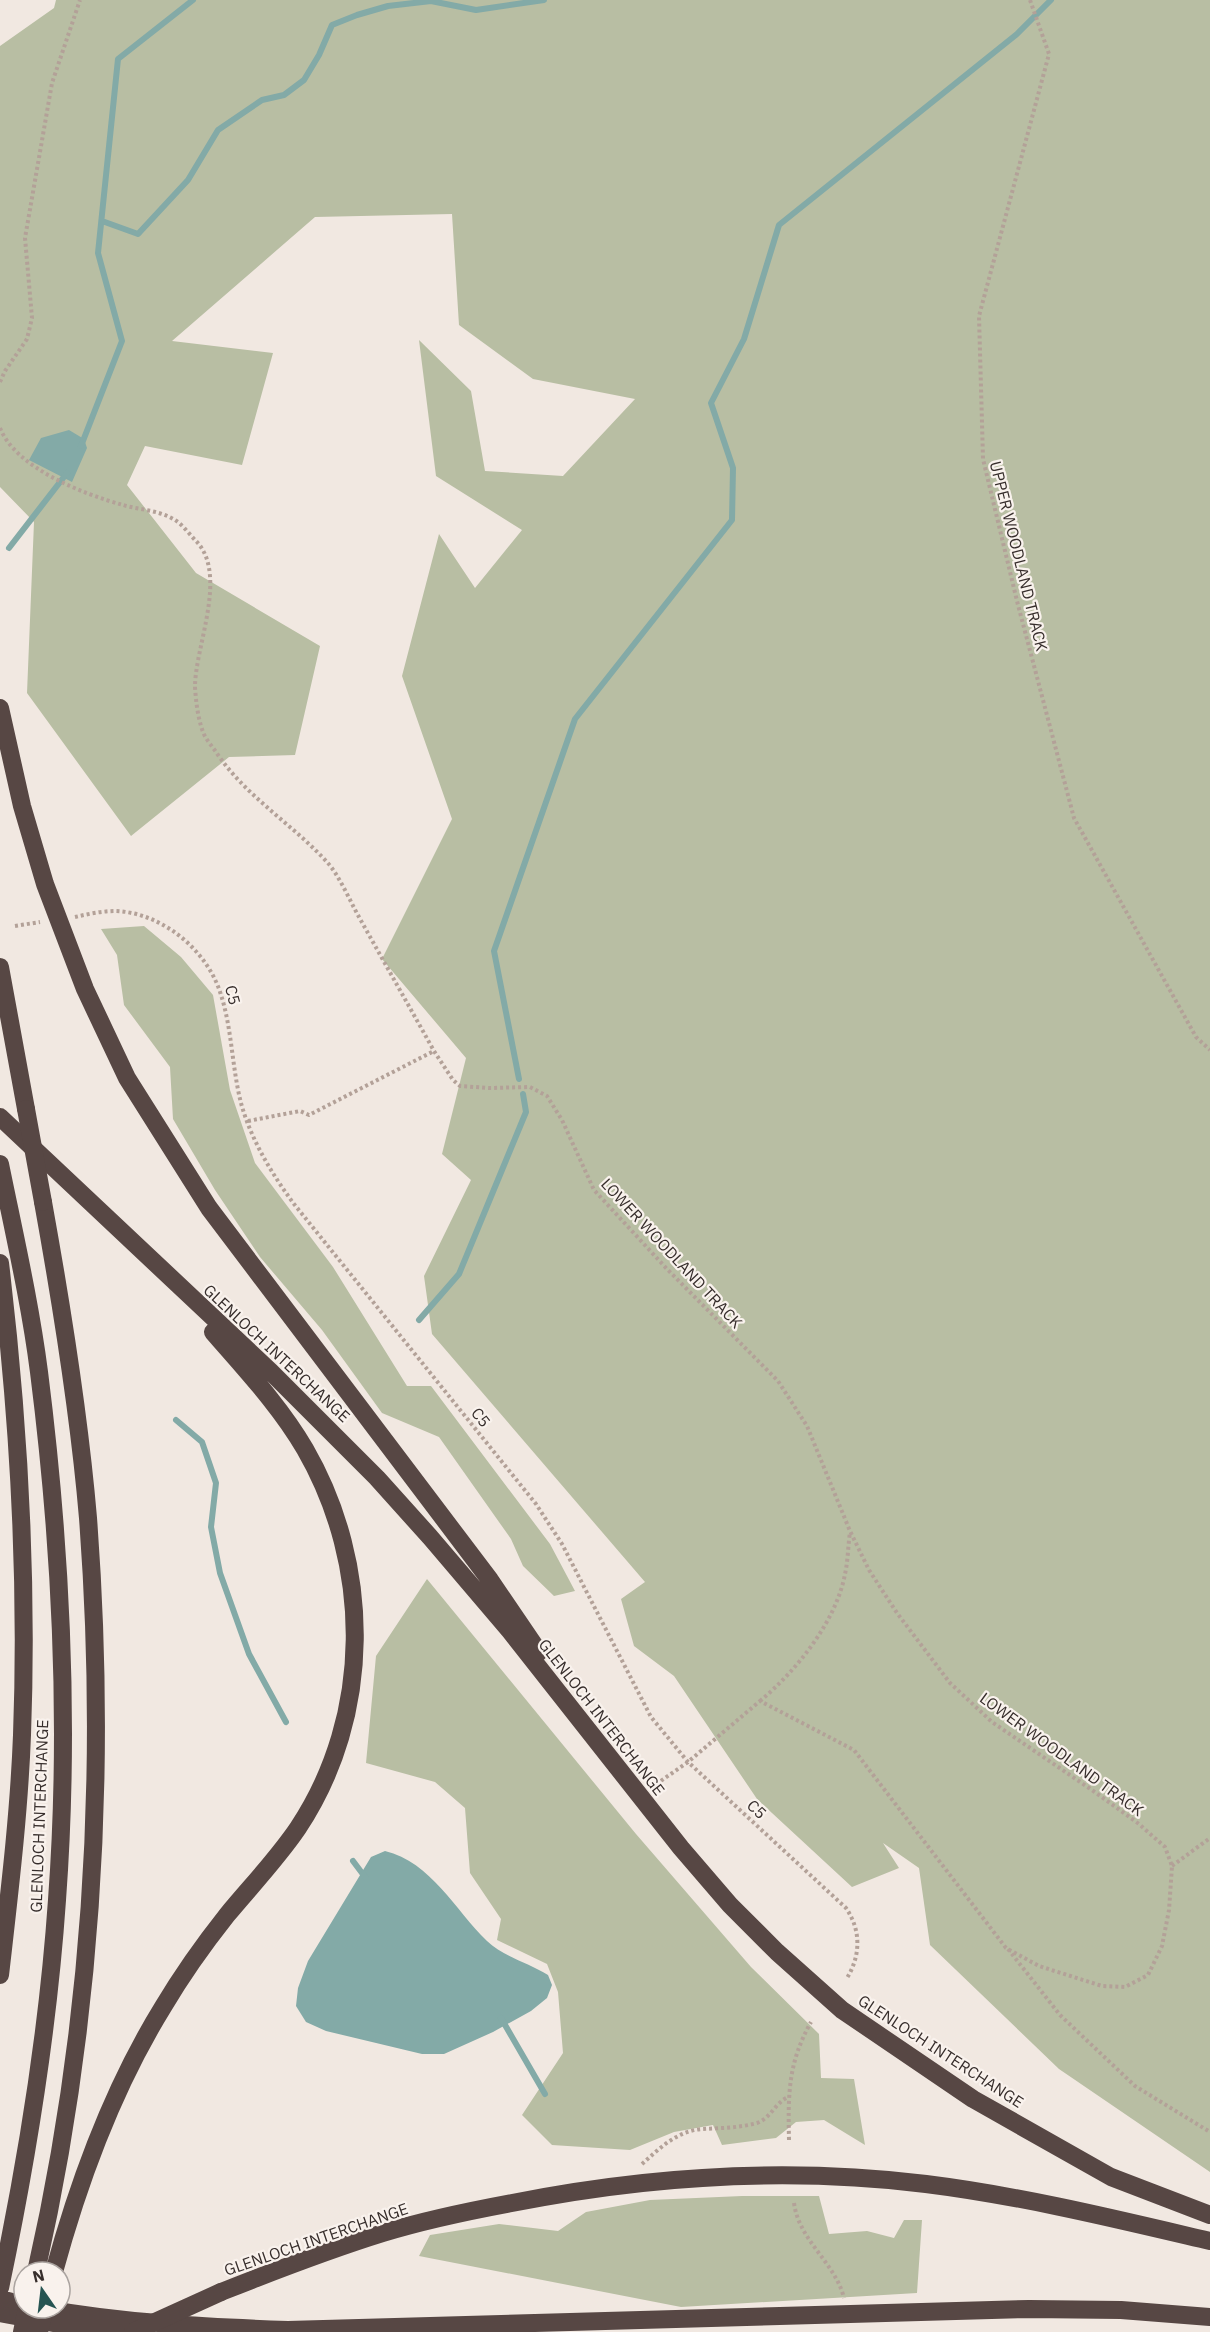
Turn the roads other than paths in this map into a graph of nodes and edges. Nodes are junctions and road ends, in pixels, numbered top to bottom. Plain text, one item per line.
1 (0, 708) edge
2 (0, 967) edge
3 (0, 1118) edge
4 (0, 1164) edge
5 (0, 1263) edge
6 (155, 1264) junction
7 (582, 1723) junction
8 (0, 1975) edge
9 (1210, 2215) edge
10 (1210, 2241) edge
11 (39, 2260) edge
12 (57, 2260) edge
13 (0, 2288) edge
14 (0, 2313) edge
15 (72, 2314) edge
16 (1210, 2317) edge
17 (280, 2331) edge
18 (122, 2332) edge
19 (133, 2332) edge

1 - 7 highway
2 - 11 highway, bridge
3 - 6 highway, GLENLOCH INTERCHANGE
4 - 13 highway, GLENLOCH INTERCHANGE
5 - 8 highway
6 - 7 highway, GLENLOCH INTERCHANGE
6 - 12 highway
7 - 9 highway, GLENLOCH INTERCHANGE
10 - 19 highway, GLENLOCH INTERCHANGE, bridge
14 - 18 highway
15 - 17 highway
16 - 17 highway

